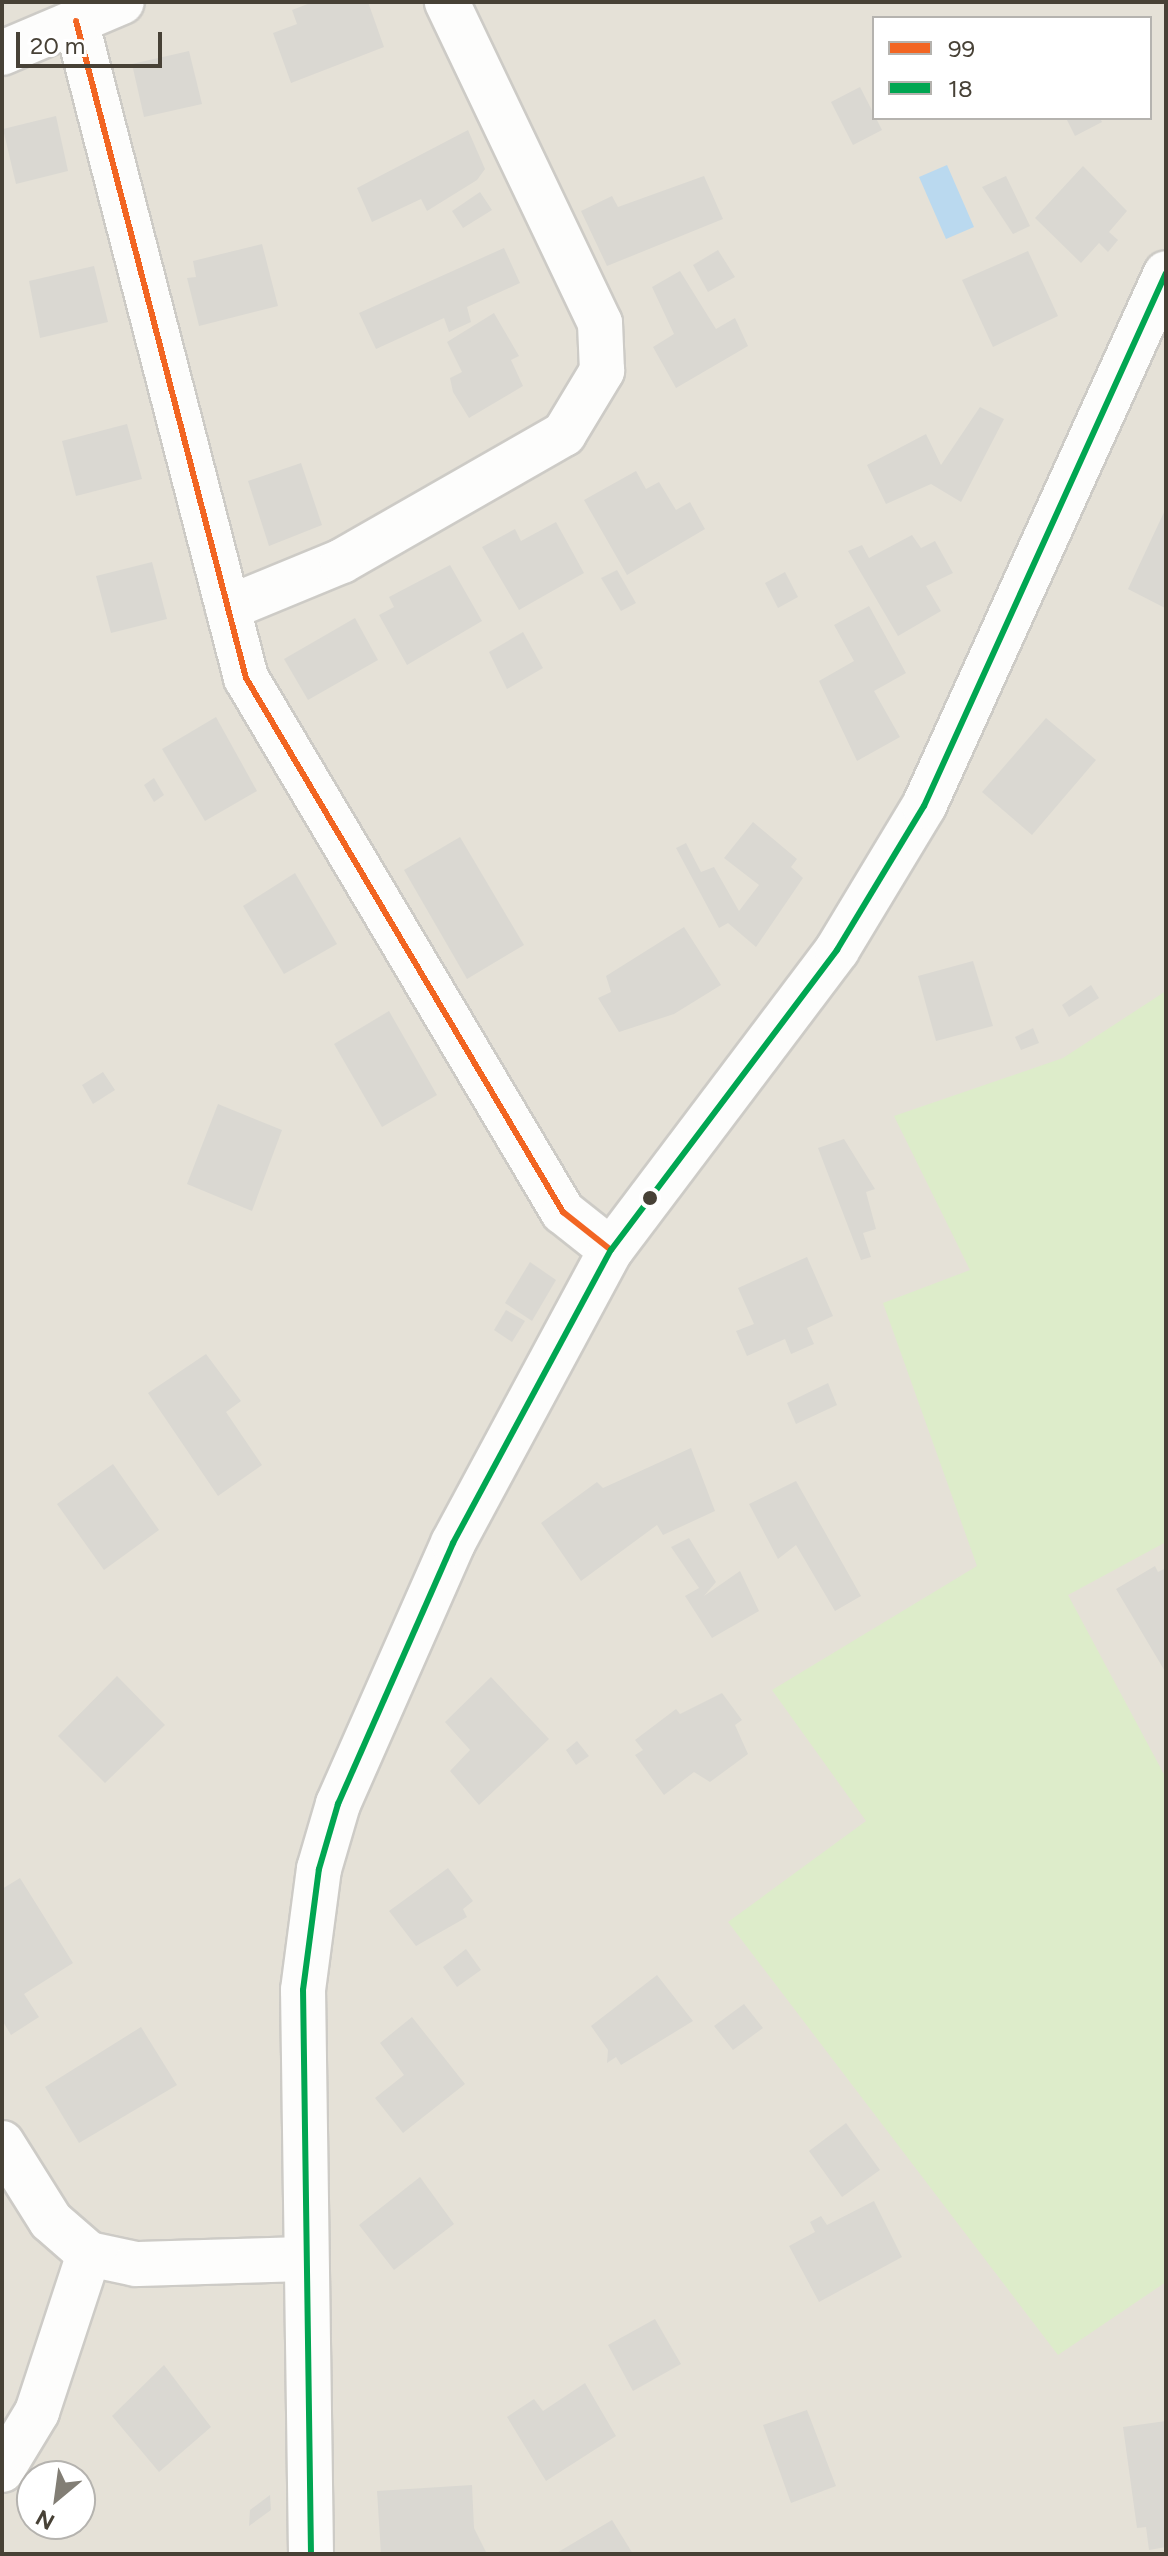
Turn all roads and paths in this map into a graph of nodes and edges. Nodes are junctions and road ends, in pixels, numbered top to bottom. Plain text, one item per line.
1 (122, 2) edge
2 (447, 2) edge
3 (76, 21) junction
4 (2, 53) edge
5 (1166, 273) edge
6 (228, 608) junction
7 (611, 1250) junction
8 (2, 2143) edge
9 (89, 2254) junction
10 (306, 2259) junction
11 (2, 2470) edge
12 (311, 2554) edge

1 - 3 street
2 - 6 street
3 - 4 street
3 - 6 street
5 - 7 street
6 - 7 street
7 - 10 street
8 - 9 street
9 - 10 street
9 - 11 street
10 - 12 street

